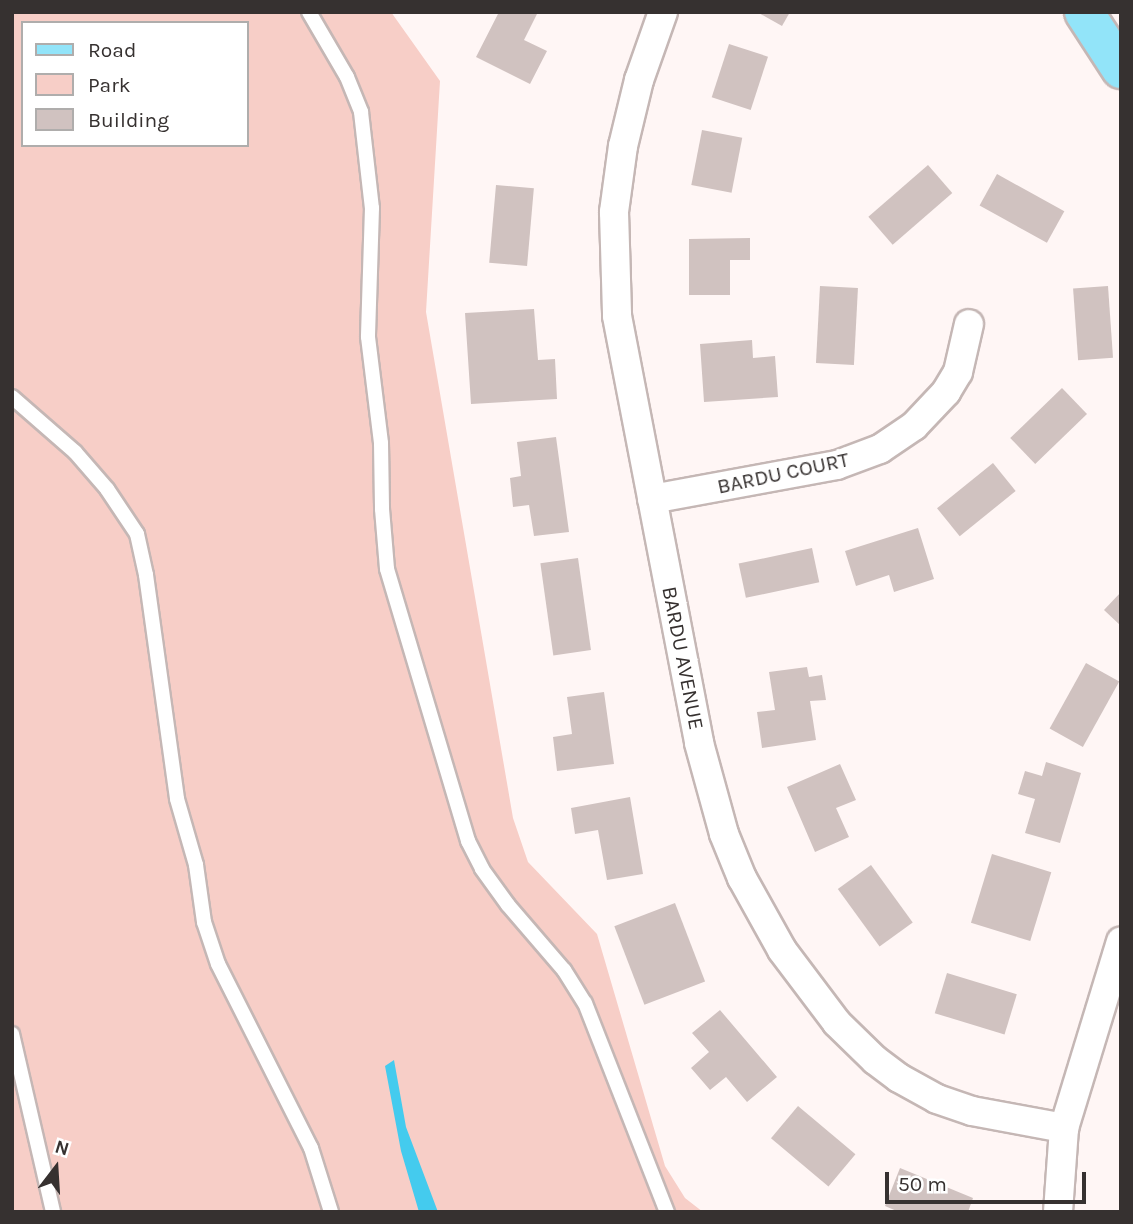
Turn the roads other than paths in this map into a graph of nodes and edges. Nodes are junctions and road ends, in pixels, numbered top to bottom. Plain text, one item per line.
1 (309, 12) edge
2 (663, 12) edge
3 (1084, 12) edge
4 (1121, 69) edge
5 (969, 324) dead end
6 (12, 397) edge
7 (652, 499) junction
8 (1121, 941) edge
9 (12, 1034) edge
10 (1064, 1128) junction
11 (52, 1212) edge
12 (331, 1212) edge
13 (665, 1212) edge
14 (1058, 1212) edge

1 - 13 lane
2 - 7 street, BARDU AVENUE
3 - 4 main road
5 - 7 street, BARDU COURT
6 - 12 lane
7 - 10 street, BARDU AVENUE
8 - 10 street
9 - 11 lane
10 - 14 street

